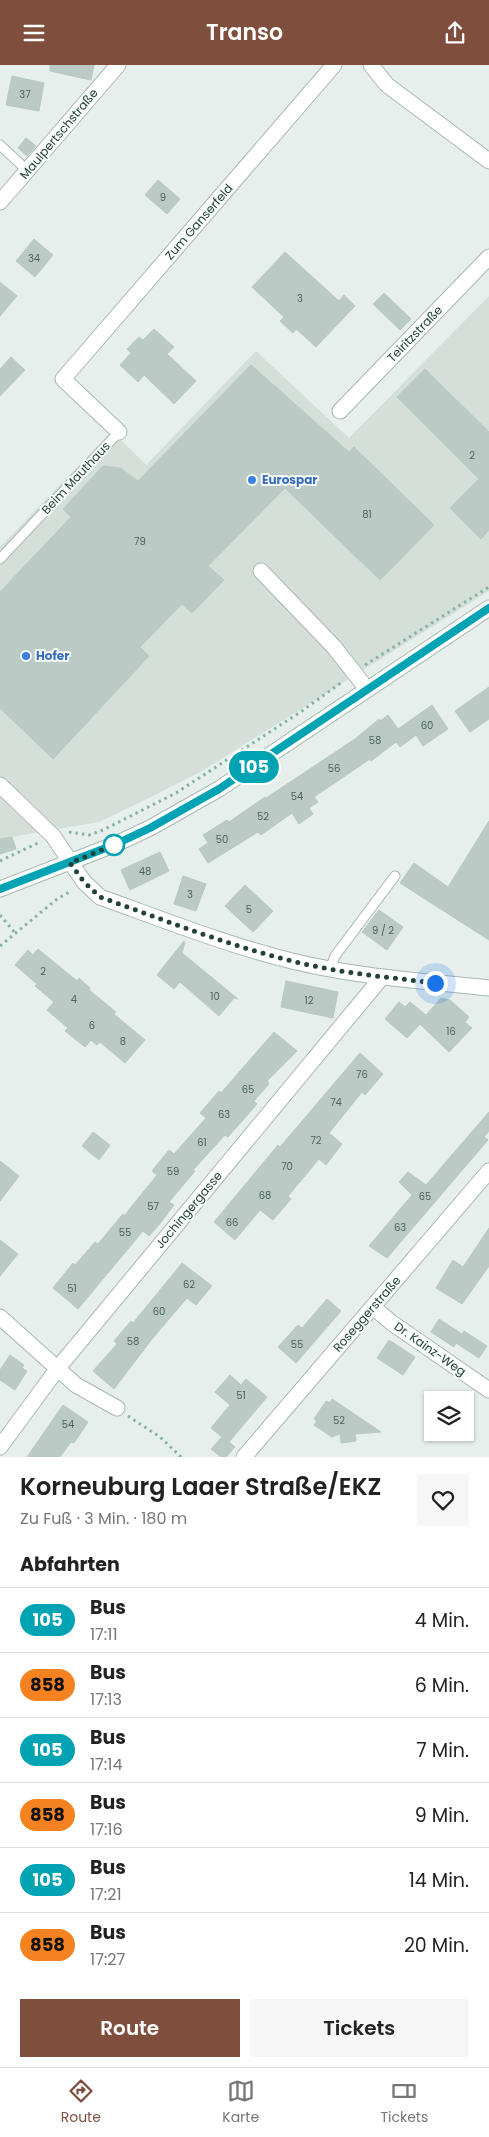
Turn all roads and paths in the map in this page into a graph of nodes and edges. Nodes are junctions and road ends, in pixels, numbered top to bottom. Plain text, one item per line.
1 (118, 65) edge
2 (334, 65) edge
3 (371, 65) edge
4 (0, 145) edge
5 (489, 161) edge
6 (28, 171) junction
7 (0, 202) edge
8 (489, 257) edge
9 (63, 379) joint
10 (340, 411) dead end
11 (119, 431) joint
12 (0, 559) edge
13 (261, 571) dead end
14 (489, 587) edge
15 (489, 608) edge
16 (354, 672) junction
17 (367, 689) junction
18 (0, 785) edge
19 (53, 836) junction
20 (0, 861) edge
21 (70, 863) junction
22 (395, 876) dead end
23 (84, 882) junction
24 (0, 889) edge
25 (0, 915) edge
26 (16, 934) junction
27 (0, 946) edge
28 (330, 969) junction
29 (382, 977) junction
30 (489, 988) edge
31 (489, 1171) edge
32 (373, 1307) junction
33 (0, 1317) edge
34 (58, 1368) junction
35 (489, 1390) edge
36 (117, 1408) joint
37 (0, 1447) edge
38 (181, 1457) edge
39 (244, 1457) edge

1 - 6 street, Maulpertschstraße
2 - 9 street, Zum Ganserfeld
3 - 5 street
4 - 6 lane
6 - 7 street, Maulpertschstraße
8 - 10 street, Teiritzstraße
9 - 11 street, Beim Mauthaus
11 - 12 lane, Beim Mauthaus
13 - 16 street
14 - 16 path
15 - 17 street
16 - 17 street
16 - 19 path
17 - 21 street
18 - 19 street
19 - 20 path
19 - 21 street
21 - 23 street
21 - 24 street
22 - 28 lane
23 - 26 path
23 - 28 street
25 - 26 path
26 - 27 path
28 - 29 street
29 - 30 street
29 - 34 street, Jochingergasse
31 - 32 street, Roseggerstraße
32 - 35 street, Dr. Kainz-Weg
32 - 39 street, Roseggerstraße
33 - 34 street
34 - 36 street
34 - 37 street, Jochingergasse
36 - 38 path

